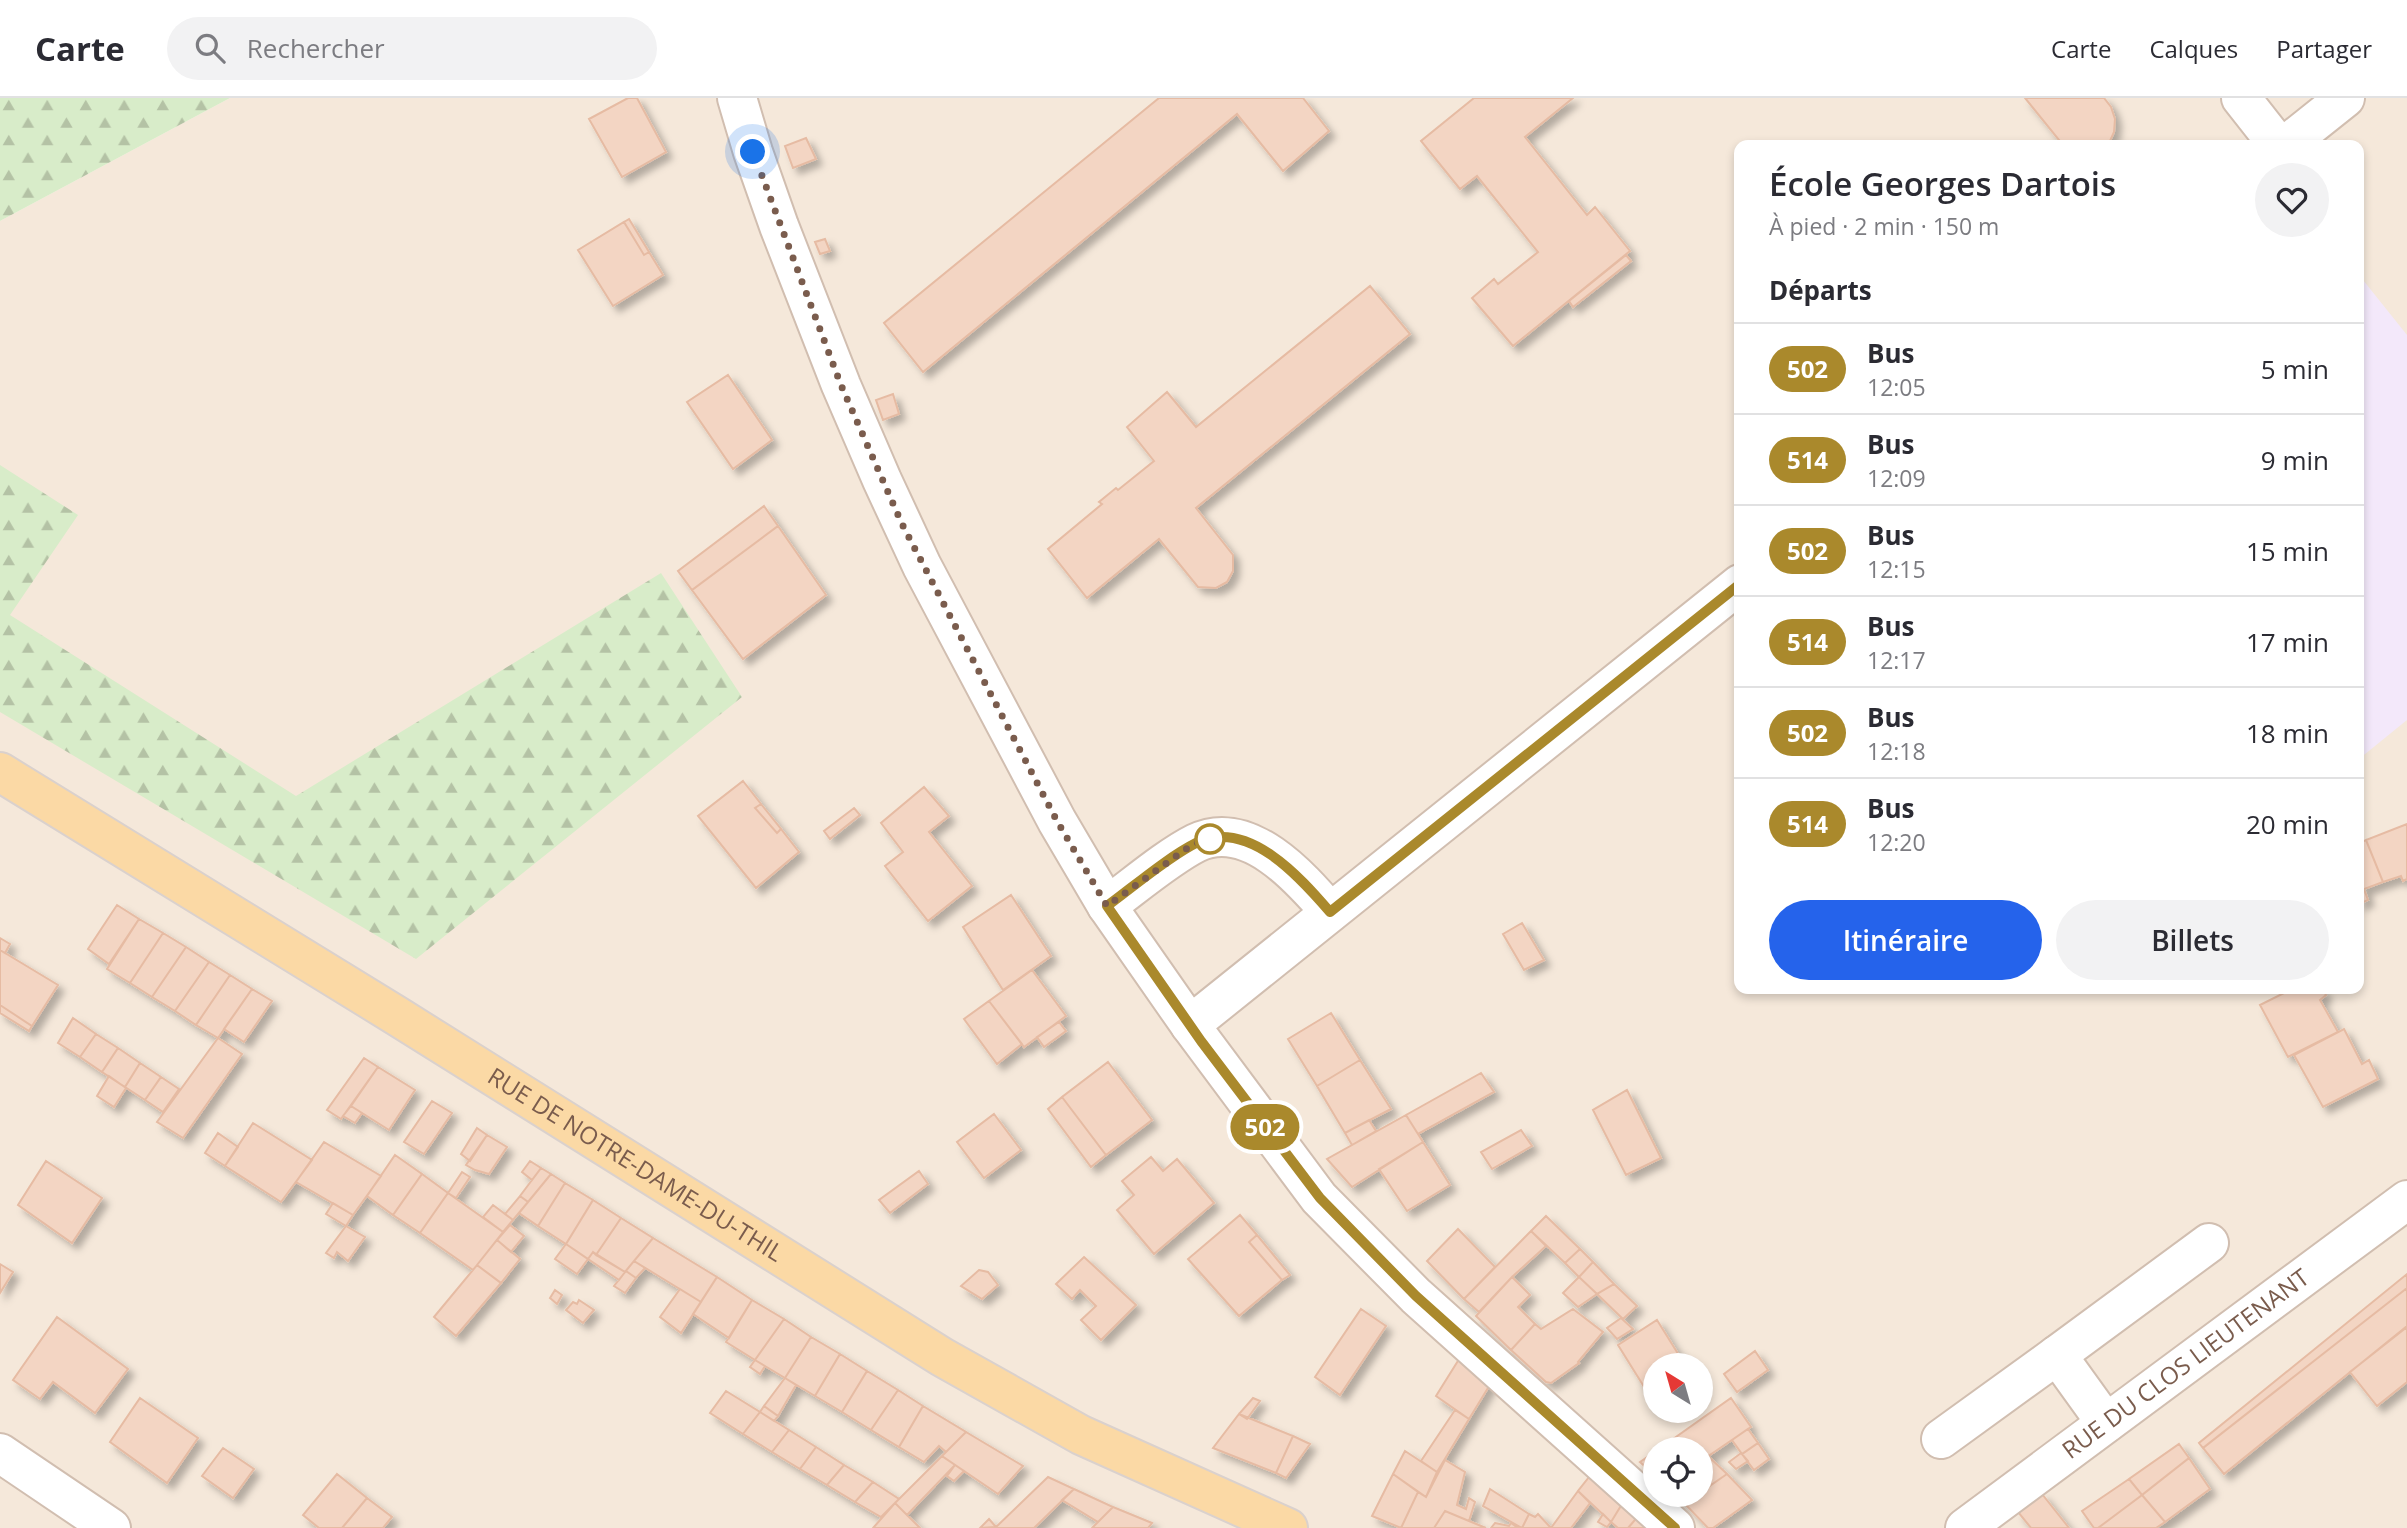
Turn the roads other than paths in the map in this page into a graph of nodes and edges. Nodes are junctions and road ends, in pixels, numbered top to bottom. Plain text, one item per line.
1 (737, 98) edge
2 (2241, 98) edge
3 (2345, 98) edge
4 (2274, 140) edge
5 (2292, 140) edge
6 (1734, 589) edge
7 (0, 772) edge
8 (1107, 906) junction
9 (1330, 912) junction
10 (1190, 1025) junction
11 (2407, 1200) edge
12 (2209, 1243) dead end
13 (2057, 1355) junction
14 (2106, 1423) junction
15 (1941, 1440) dead end
16 (0, 1453) edge
17 (111, 1528) edge
18 (1288, 1528) edge
19 (1675, 1528) edge
20 (1965, 1528) edge

1 - 8 street
2 - 4 street
3 - 5 street
6 - 9 street
7 - 18 main road, RUE DE NOTRE-DAME-DU-THIL
8 - 9 street
8 - 10 street
9 - 10 street
10 - 19 street
11 - 14 street, RUE DU CLOS LIEUTENANT
12 - 13 street
13 - 14 street
13 - 15 street
14 - 20 street, RUE DU CLOS LIEUTENANT
16 - 17 street

